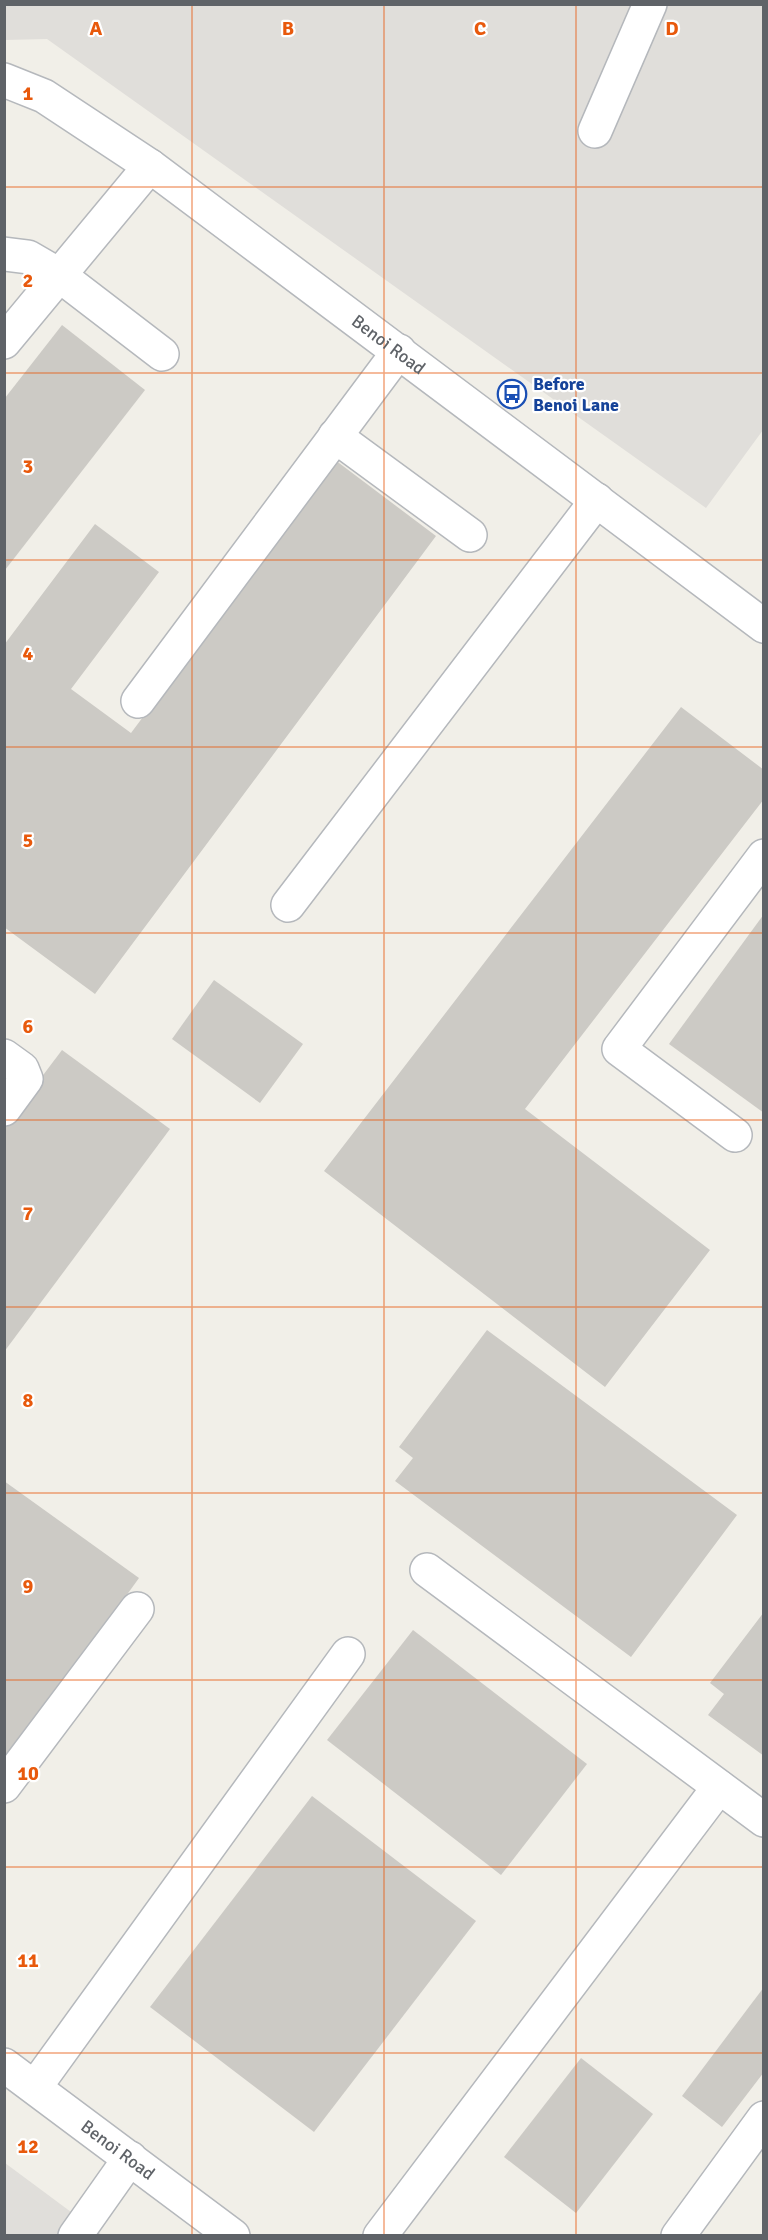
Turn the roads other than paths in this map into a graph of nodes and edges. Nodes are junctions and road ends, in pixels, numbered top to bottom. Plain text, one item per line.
1 (650, 4) edge
2 (4, 80) edge
3 (595, 131) dead end
4 (150, 166) junction
5 (4, 254) edge
6 (59, 275) junction
7 (4, 342) edge
8 (399, 351) junction
9 (162, 354) dead end
10 (335, 436) junction
11 (597, 500) junction
12 (470, 535) dead end
13 (764, 626) edge
14 (138, 701) dead end
15 (764, 856) edge
16 (288, 904) dead end
17 (4, 1056) edge
18 (4, 1109) edge
19 (735, 1135) dead end
20 (427, 1570) dead end
21 (137, 1609) dead end
22 (348, 1654) dead end
23 (4, 1786) edge
24 (719, 1787) junction
25 (764, 1820) edge
26 (4, 2064) edge
27 (35, 2087) junction
28 (764, 2118) edge
29 (130, 2158) junction
30 (75, 2235) edge
31 (233, 2235) edge
32 (380, 2235) edge
33 (678, 2235) edge

1 - 3 street
2 - 4 street, Benoi Road
4 - 6 street
4 - 8 street, Benoi Road
5 - 6 street
6 - 7 street
6 - 9 street
8 - 10 street
8 - 11 street, Benoi Road
10 - 12 street
10 - 14 street
11 - 13 street, Benoi Road
11 - 16 street
15 - 19 street
17 - 18 street
20 - 24 street
21 - 23 street
22 - 27 street
24 - 25 street
24 - 32 street
26 - 27 street, Benoi Road
27 - 29 street, Benoi Road
28 - 33 street
29 - 30 street
29 - 31 street, Benoi Road

